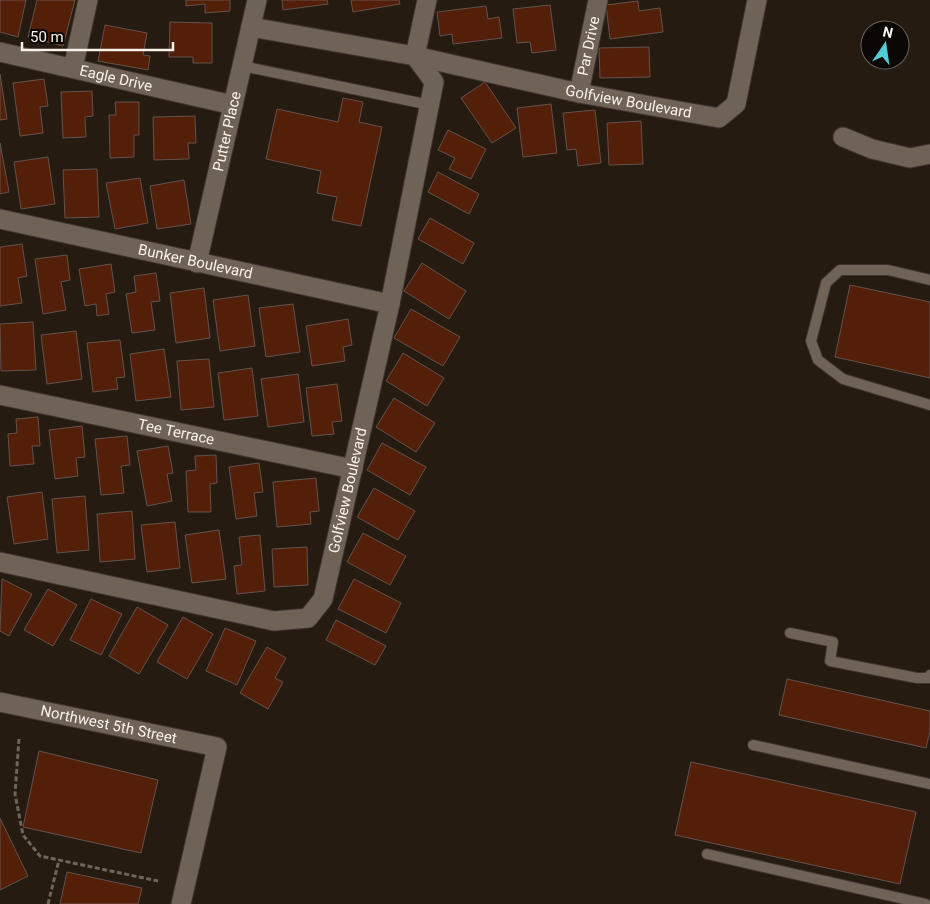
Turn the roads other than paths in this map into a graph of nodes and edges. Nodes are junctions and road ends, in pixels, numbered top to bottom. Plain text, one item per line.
1 (88, 0) edge
2 (257, 0) edge
3 (428, 0) edge
4 (598, 0) edge
5 (757, 0) edge
6 (251, 27) junction
7 (0, 52) edge
8 (415, 56) junction
9 (242, 66) junction
10 (73, 68) junction
11 (579, 92) junction
12 (233, 105) junction
13 (430, 105) junction
14 (843, 136) dead end
15 (930, 154) edge
16 (0, 219) edge
17 (197, 262) junction
18 (930, 280) edge
19 (390, 304) junction
20 (0, 395) edge
21 (930, 405) edge
22 (353, 469) junction
23 (0, 562) edge
24 (790, 633) dead end
25 (930, 675) edge
26 (0, 702) edge
27 (753, 745) dead end
28 (930, 784) edge
29 (707, 854) dead end
30 (181, 904) edge
31 (926, 904) edge

1 - 10 street
2 - 6 street, Putter Place
3 - 8 street
4 - 11 street, Par Drive
5 - 11 street, Golfview Boulevard
6 - 8 street, Golfview Boulevard
6 - 9 street, Putter Place
7 - 10 street, Eagle Drive
8 - 11 street, Golfview Boulevard
8 - 13 street, Golfview Boulevard
9 - 12 street, Putter Place
9 - 13 lane
10 - 12 street, Eagle Drive
12 - 17 street, Putter Place
13 - 19 street, Golfview Boulevard
14 - 15 street
16 - 17 street, Bunker Boulevard
17 - 19 street, Bunker Boulevard
18 - 21 lane
19 - 22 street, Golfview Boulevard
20 - 22 street, Tee Terrace
22 - 23 street, Golfview Boulevard
24 - 25 lane
26 - 30 street, Northwest 5th Street
27 - 28 lane
29 - 31 lane

